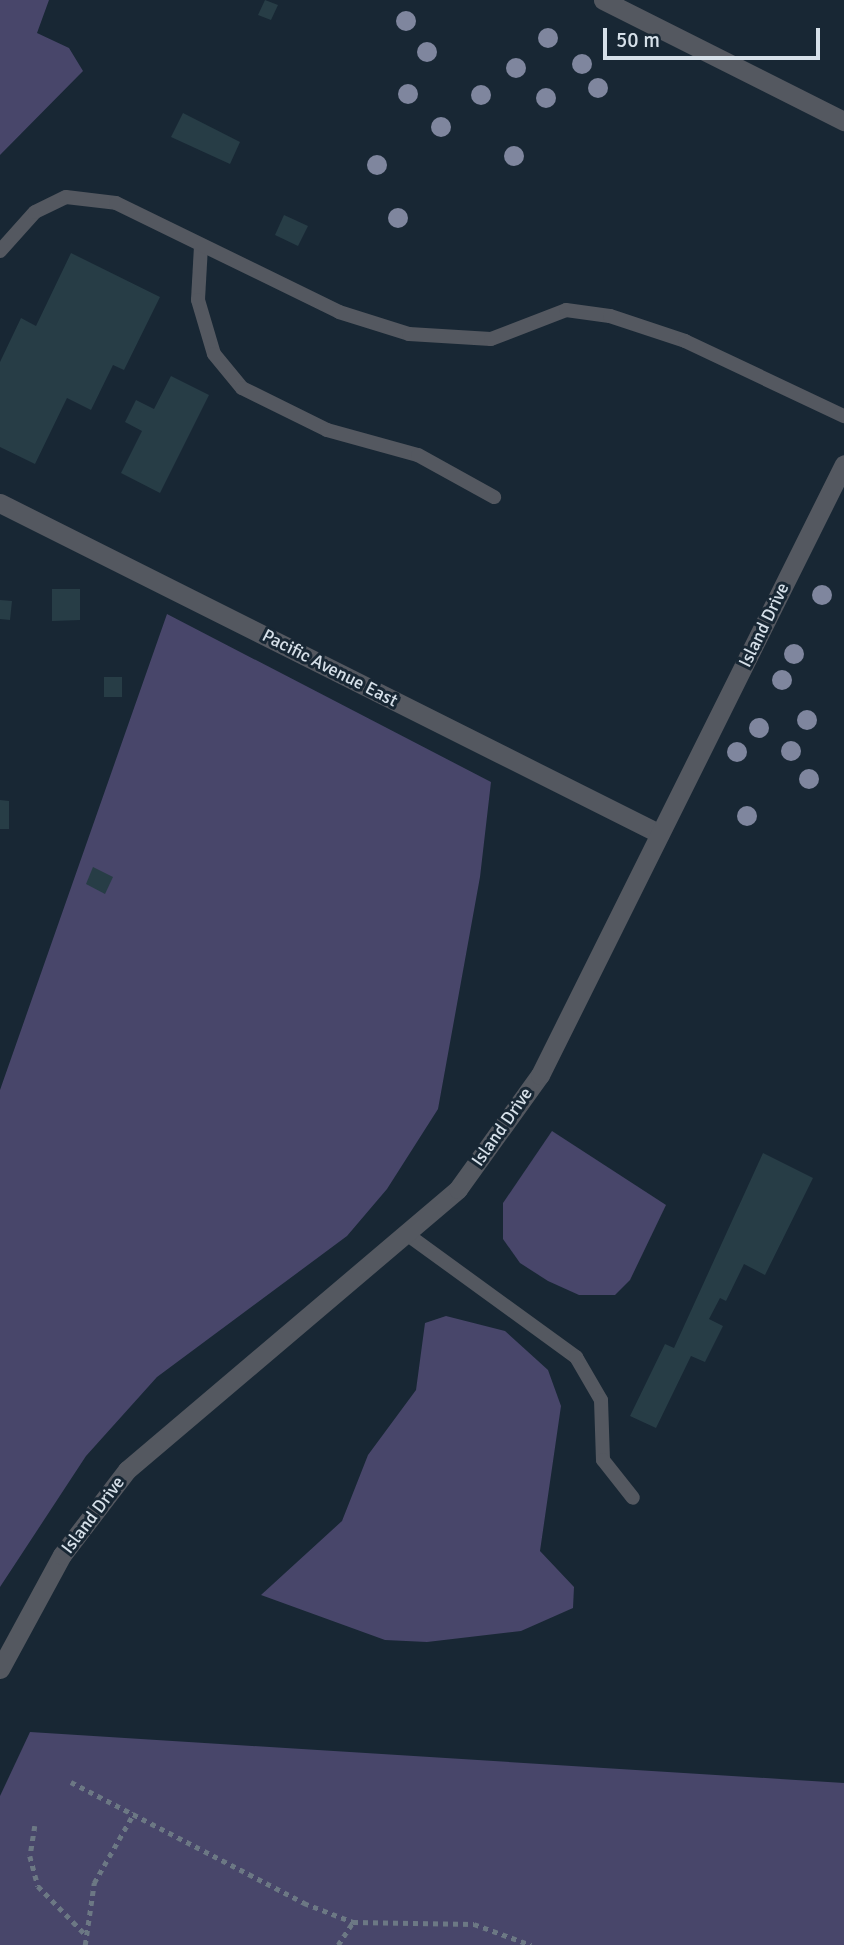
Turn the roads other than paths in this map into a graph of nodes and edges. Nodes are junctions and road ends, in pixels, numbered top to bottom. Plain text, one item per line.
1 (603, 0) edge
2 (844, 121) edge
3 (201, 246) junction
4 (0, 251) edge
5 (844, 416) edge
6 (844, 464) edge
7 (494, 497) dead end
8 (0, 503) edge
9 (660, 834) junction
10 (408, 1235) junction
11 (633, 1498) dead end
12 (0, 1669) edge

1 - 2 street
3 - 4 lane
3 - 5 lane
3 - 7 lane
6 - 9 street, Island Drive
8 - 9 street, Pacific Avenue East
9 - 10 street, Island Drive
10 - 11 lane
10 - 12 street, Island Drive

